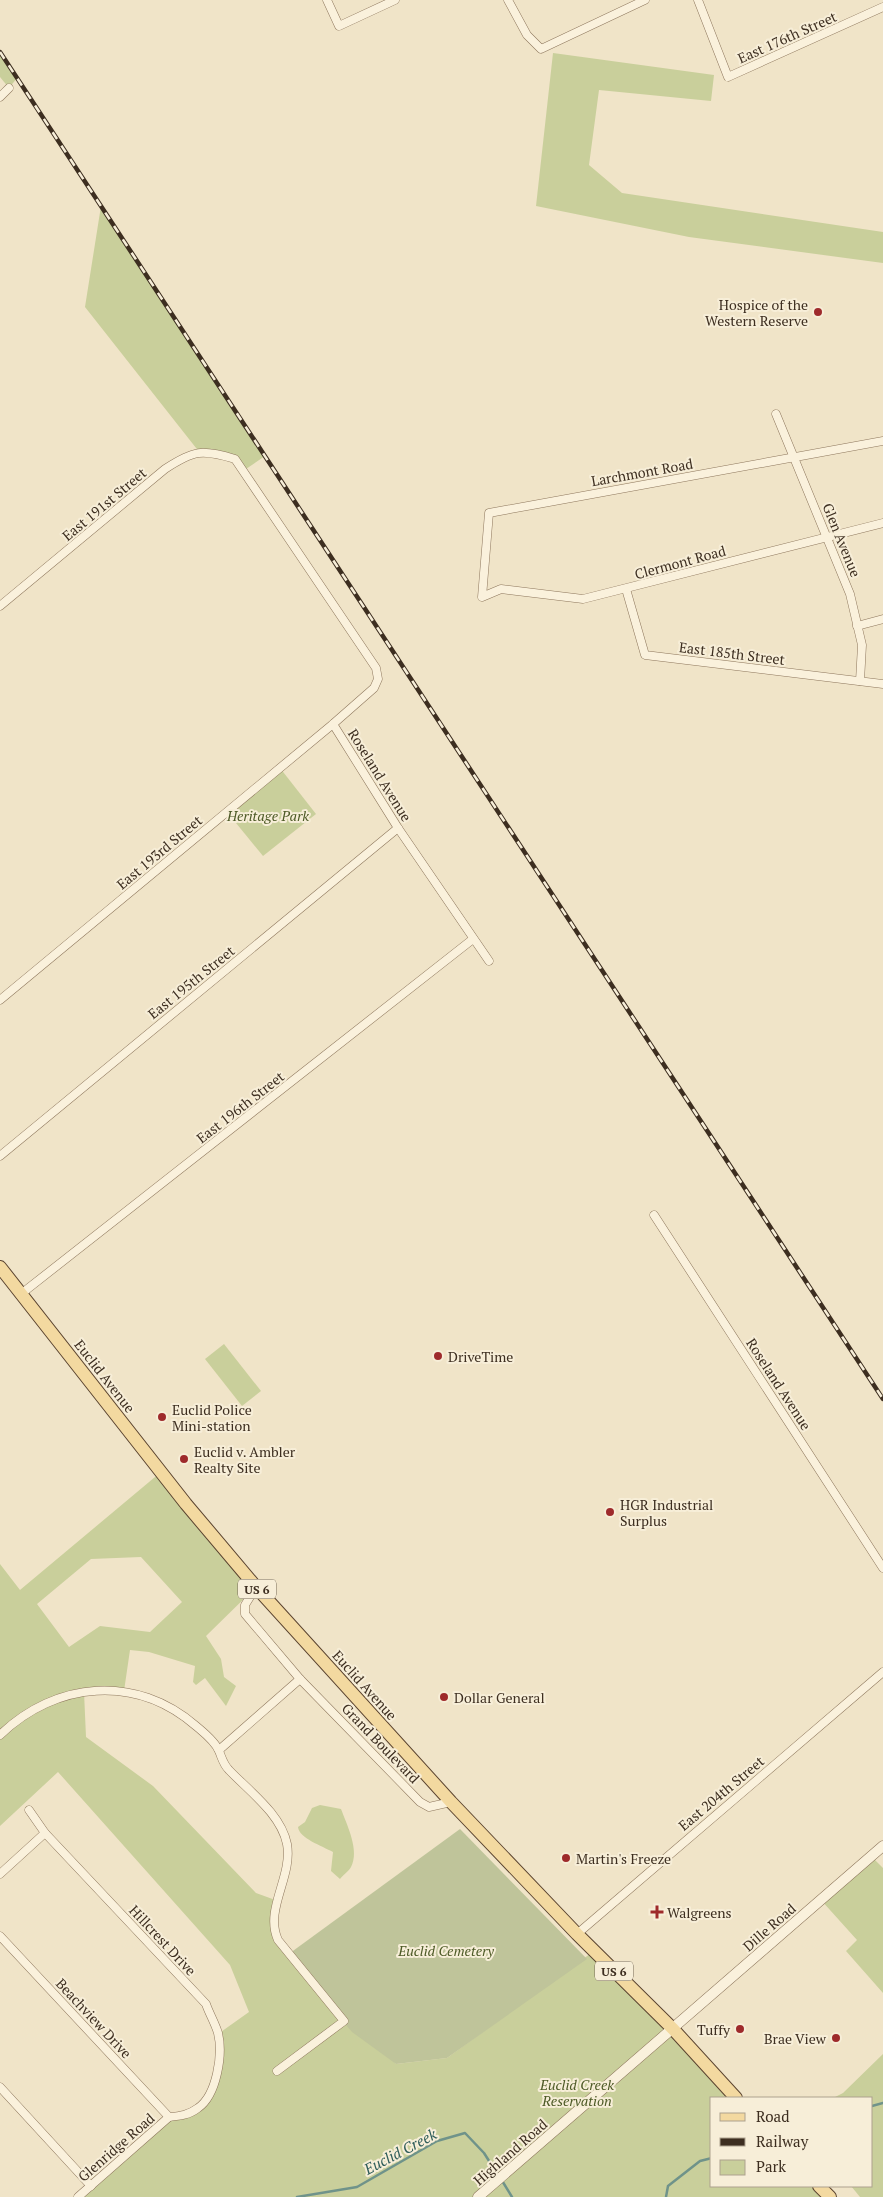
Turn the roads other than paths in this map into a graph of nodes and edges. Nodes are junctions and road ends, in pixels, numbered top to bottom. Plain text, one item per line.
1 (327, 0) edge
2 (395, 0) edge
3 (508, 0) edge
4 (645, 0) edge
5 (698, 0) edge
6 (883, 7) edge
7 (9, 88) dead end
8 (0, 97) edge
9 (776, 414) dead end
10 (883, 441) edge
11 (794, 457) junction
12 (235, 458) joint
13 (883, 522) edge
14 (827, 536) junction
15 (626, 589) junction
16 (482, 597) joint
17 (0, 606) edge
18 (883, 619) edge
19 (857, 626) junction
20 (860, 681) junction
21 (883, 684) edge
22 (333, 724) junction
23 (398, 828) junction
24 (473, 939) junction
25 (489, 961) dead end
26 (0, 1000) edge
27 (0, 1156) edge
28 (654, 1215) dead end
29 (0, 1267) edge
30 (21, 1294) junction
31 (883, 1568) edge
32 (256, 1588) junction
33 (883, 1672) edge
34 (300, 1679) junction
35 (0, 1735) edge
36 (219, 1750) junction
37 (452, 1802) junction
38 (29, 1810) dead end
39 (45, 1833) junction
40 (883, 1846) edge
41 (0, 1874) edge
42 (577, 1934) junction
43 (0, 1936) edge
44 (673, 2029) junction
45 (277, 2071) dead end
46 (0, 2087) edge
47 (735, 2097) edge
48 (199, 2108) joint
49 (169, 2117) junction
50 (91, 2186) junction
51 (820, 2187) edge
52 (78, 2197) edge
53 (478, 2197) edge
54 (830, 2197) edge

1 - 2 street
3 - 4 street
5 - 6 street, East 176th Street
7 - 8 street
9 - 11 street, Glen Avenue
10 - 11 street, Larchmont Road
11 - 14 street, Glen Avenue
11 - 16 street, Larchmont Road
12 - 17 street, East 191st Street
12 - 22 street, Roseland Avenue
13 - 14 street, Clermont Road
14 - 15 street, Clermont Road
14 - 19 street, Glen Avenue
15 - 16 street, Clermont Road
15 - 20 street, East 185th Street
18 - 19 street
19 - 20 street, Glen Avenue
20 - 21 street, East 185th Street
22 - 23 street, Roseland Avenue
22 - 26 street, East 193rd Street
23 - 24 street, Roseland Avenue
23 - 27 street, East 195th Street
24 - 25 street, Roseland Avenue
24 - 30 street, East 196th Street
28 - 31 street, Roseland Avenue
29 - 30 main road, Euclid Avenue / US 6
30 - 32 main road, Euclid Avenue / US 6
32 - 34 street, Grand Boulevard
32 - 37 main road, Euclid Avenue / US 6
33 - 42 street, East 204th Street
34 - 36 street
34 - 37 street, Grand Boulevard
35 - 36 street
36 - 45 street
37 - 42 main road, Euclid Avenue / US 6
38 - 39 street, Hillcrest Drive
39 - 41 street
39 - 48 street, Hillcrest Drive
40 - 44 street, Dille Road
42 - 44 main road, Euclid Avenue / US 6
43 - 49 street, Beachview Drive
44 - 47 main road, Euclid Avenue / US 6
44 - 53 street, Highland Road
46 - 50 street
48 - 49 street, Glenridge Road
49 - 50 street, Glenridge Road
50 - 52 street, Glenridge Road
51 - 54 main road

